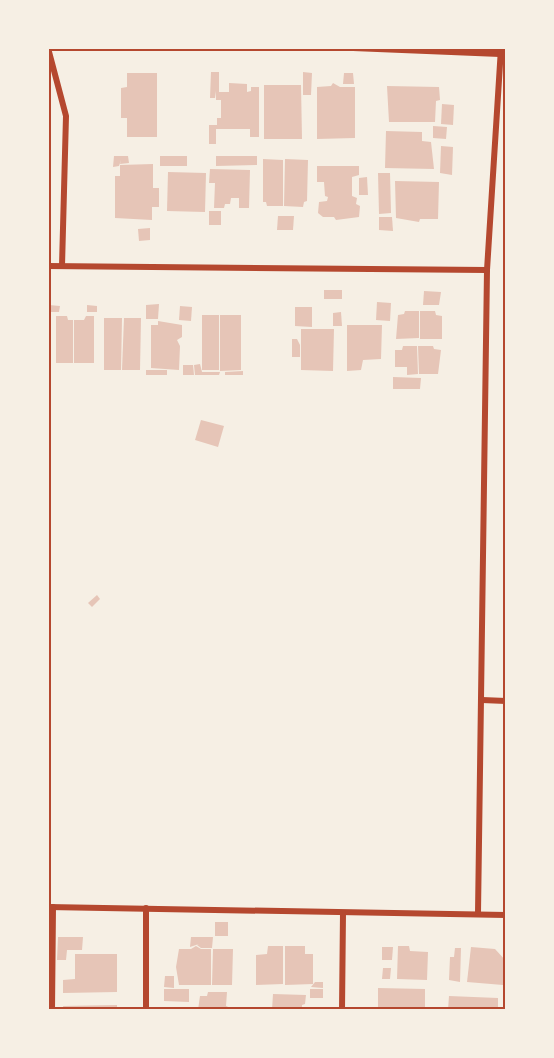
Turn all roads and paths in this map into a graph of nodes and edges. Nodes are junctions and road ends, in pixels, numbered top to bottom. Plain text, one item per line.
1 (48, 48) edge
2 (353, 48) edge
3 (500, 51) edge
4 (48, 266) edge
5 (62, 266) junction
6 (487, 270) junction
7 (482, 700) junction
8 (506, 701) edge
9 (50, 907) edge
10 (146, 908) junction
11 (343, 913) junction
12 (478, 913) junction
13 (506, 915) edge
14 (52, 1010) edge
15 (146, 1010) edge
16 (342, 1010) edge

1 - 5 street
2 - 3 street
3 - 6 street
4 - 5 street
5 - 6 street
6 - 7 street
7 - 8 street
7 - 12 street
9 - 10 street
9 - 14 street
10 - 11 street
10 - 15 street
11 - 12 street
11 - 16 street
12 - 13 street

